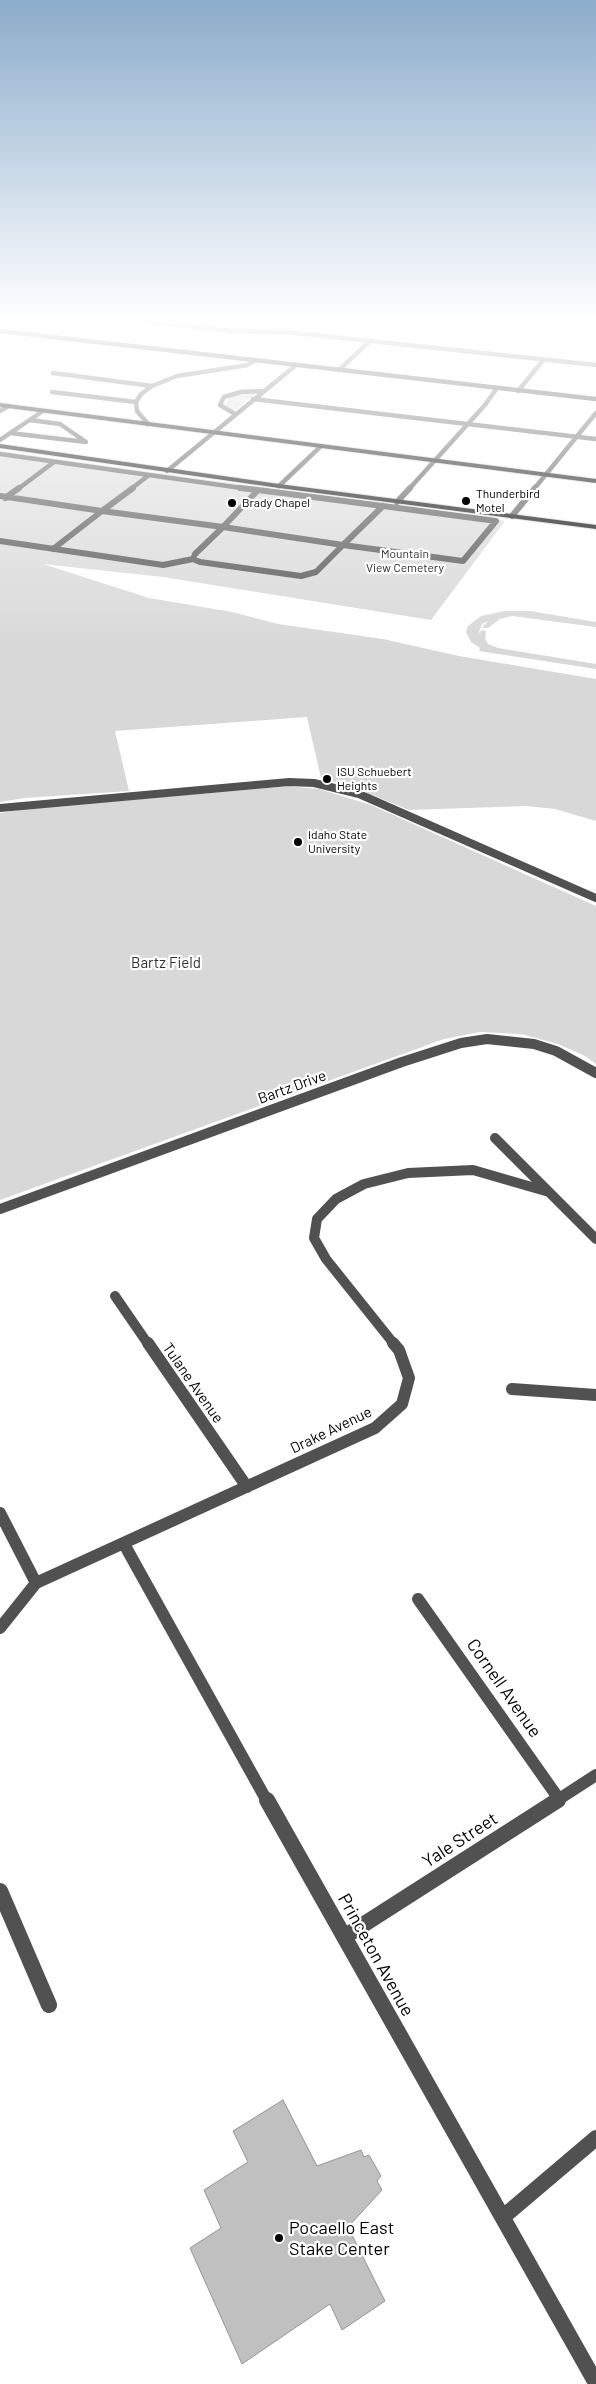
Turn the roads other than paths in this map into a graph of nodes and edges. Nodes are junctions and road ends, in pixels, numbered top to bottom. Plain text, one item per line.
1 (18, 428) edge
2 (66, 428) edge
3 (182, 428) edge
4 (217, 428) edge
5 (463, 428) edge
6 (512, 428) edge
7 (583, 428) edge
8 (212, 432) junction
9 (10, 434) junction
10 (577, 436) junction
11 (596, 439) edge
12 (0, 440) edge
13 (0, 446) edge
14 (320, 447) junction
15 (0, 454) edge
16 (433, 461) junction
17 (54, 462) junction
18 (167, 471) junction
19 (149, 474) junction
20 (546, 475) junction
21 (596, 481) edge
22 (279, 486) junction
23 (258, 490) junction
24 (3, 497) edge
25 (0, 501) edge
26 (397, 502) junction
27 (383, 506) junction
28 (102, 511) junction
29 (512, 516) junction
30 (223, 527) junction
31 (596, 527) edge
32 (0, 541) edge
33 (343, 545) junction
34 (53, 549) junction
35 (193, 559) junction
36 (0, 808) edge
37 (596, 898) edge
38 (596, 1073) edge
39 (495, 1138) dead end
40 (548, 1192) junction
41 (0, 1209) edge
42 (596, 1239) edge
43 (115, 1296) dead end
44 (512, 1389) dead end
45 (596, 1396) edge
46 (247, 1486) junction
47 (0, 1514) edge
48 (124, 1544) junction
49 (36, 1583) junction
50 (418, 1599) dead end
51 (0, 1628) edge
52 (596, 1775) edge
53 (559, 1799) junction
54 (0, 1891) edge
55 (344, 1937) junction
56 (50, 2005) dead end
57 (596, 2138) edge
58 (503, 2218) junction
59 (596, 2383) edge

1 - 9 street
2 - 9 street
3 - 8 main road
4 - 8 street
5 - 16 street
6 - 10 street
7 - 10 street
8 - 14 main road
8 - 18 street
9 - 12 street
10 - 11 street
10 - 20 street
13 - 18 main road
14 - 16 main road
14 - 22 street
15 - 17 street
16 - 20 main road
16 - 26 street
17 - 19 street
17 - 24 street
18 - 22 main road
19 - 23 street
19 - 28 street
20 - 21 main road
20 - 29 street
22 - 26 main road
23 - 27 street
23 - 30 street
24 - 25 street
24 - 28 street
26 - 29 main road
27 - 33 street
27 - 33 street
28 - 30 street
28 - 34 street
29 - 31 main road
30 - 33 street
30 - 35 street
32 - 34 street
33 - 35 street
34 - 35 street
36 - 37 street
38 - 41 street, Bartz Drive
39 - 40 street
40 - 42 street
40 - 46 street, Drake Avenue
43 - 46 street, Tulane Avenue
44 - 45 street
46 - 48 street, Drake Avenue
47 - 49 street
48 - 49 street, Drake Avenue
48 - 55 street, Princeton Avenue
49 - 51 street, Drake Avenue
50 - 53 street, Cornell Avenue
52 - 53 street, Yale Street
53 - 55 street, Yale Street
54 - 56 street
55 - 58 street, Princeton Avenue
57 - 58 street
58 - 59 street, Princeton Avenue

